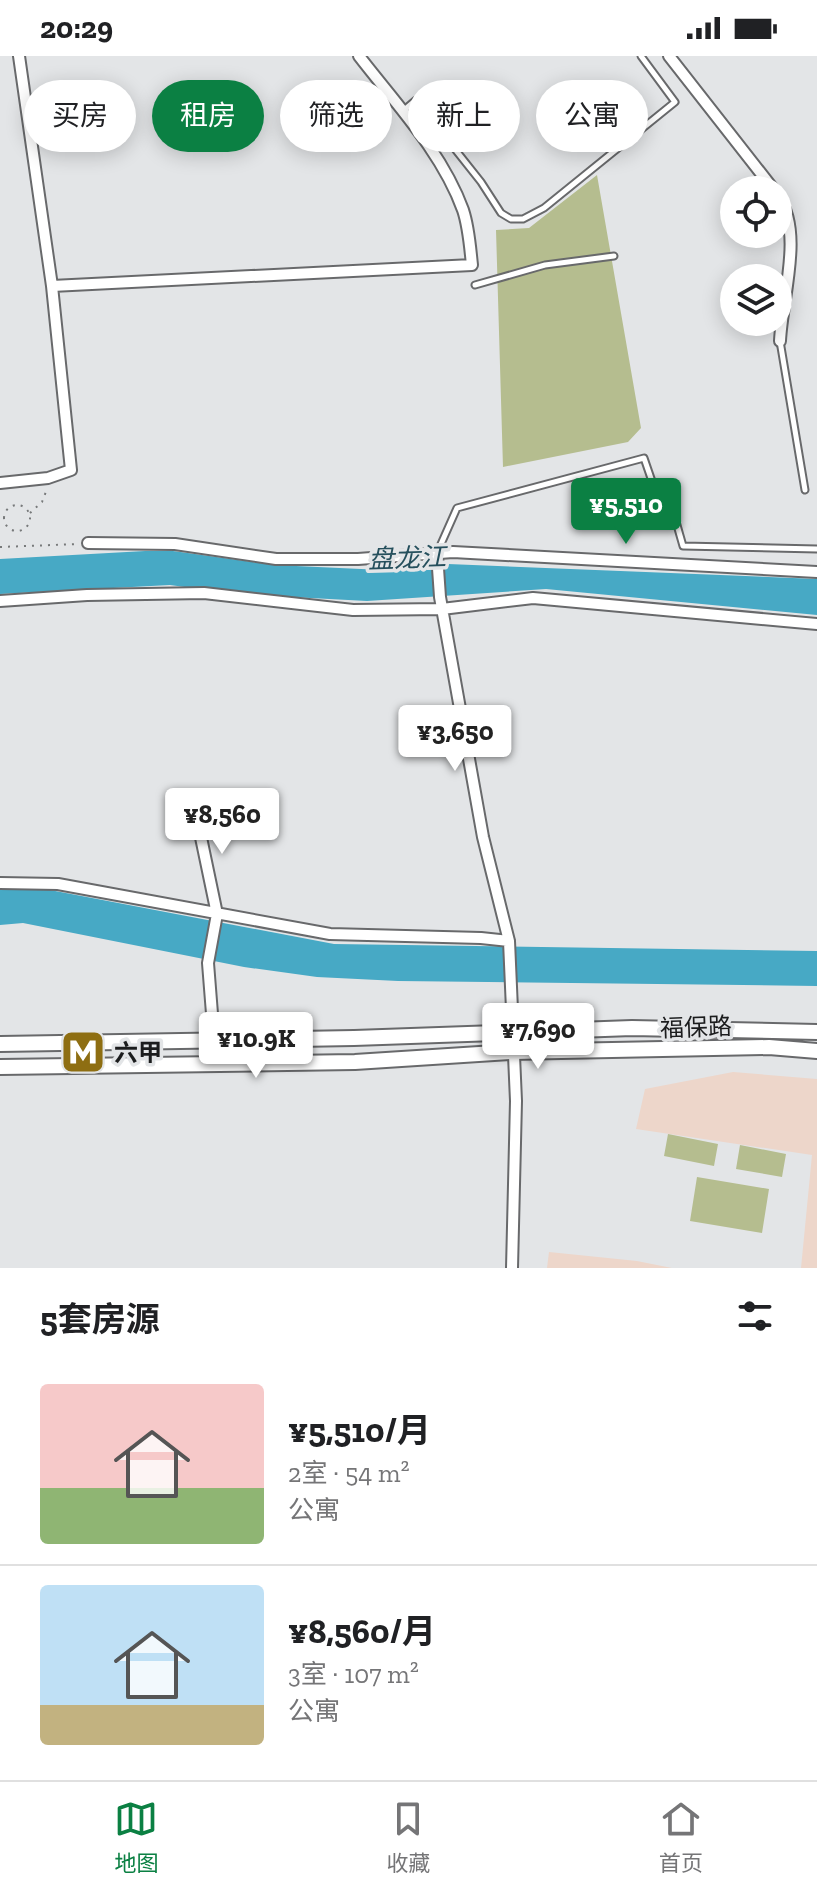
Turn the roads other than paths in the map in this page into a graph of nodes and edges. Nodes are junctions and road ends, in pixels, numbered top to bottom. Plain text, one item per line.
1 (19, 56) edge
2 (359, 56) edge
3 (641, 56) edge
4 (669, 56) edge
5 (402, 111) junction
6 (763, 176) edge
7 (790, 248) edge
8 (614, 256) dead end
9 (475, 285) dead end
10 (52, 286) junction
11 (780, 341) joint
12 (0, 483) edge
13 (805, 490) dead end
14 (88, 543) road end
15 (817, 549) edge
16 (437, 554) junction
17 (817, 572) edge
18 (0, 601) edge
19 (442, 609) junction
20 (817, 624) edge
21 (194, 804) dead end
22 (0, 883) edge
23 (217, 914) junction
24 (509, 941) junction
25 (512, 1031) junction
26 (817, 1032) edge
27 (214, 1039) junction
28 (0, 1044) edge
29 (817, 1051) edge
30 (511, 1052) junction
31 (0, 1067) edge
32 (512, 1268) edge

1 - 10 street
2 - 5 street
3 - 5 lane
4 - 6 street
5 - 10 street
7 - 11 street
8 - 9 lane
10 - 12 street
11 - 13 lane
14 - 16 street
15 - 16 lane
16 - 17 street
16 - 19 street
18 - 19 street
19 - 20 street
19 - 24 street
21 - 23 street
22 - 23 street
23 - 24 street
23 - 27 street
24 - 25 street
25 - 26 main road, 福保路
25 - 27 main road, 福保路
25 - 30 street
27 - 28 main road, 福保路
29 - 30 main road, 福保路
30 - 31 main road, 福保路
30 - 32 street

